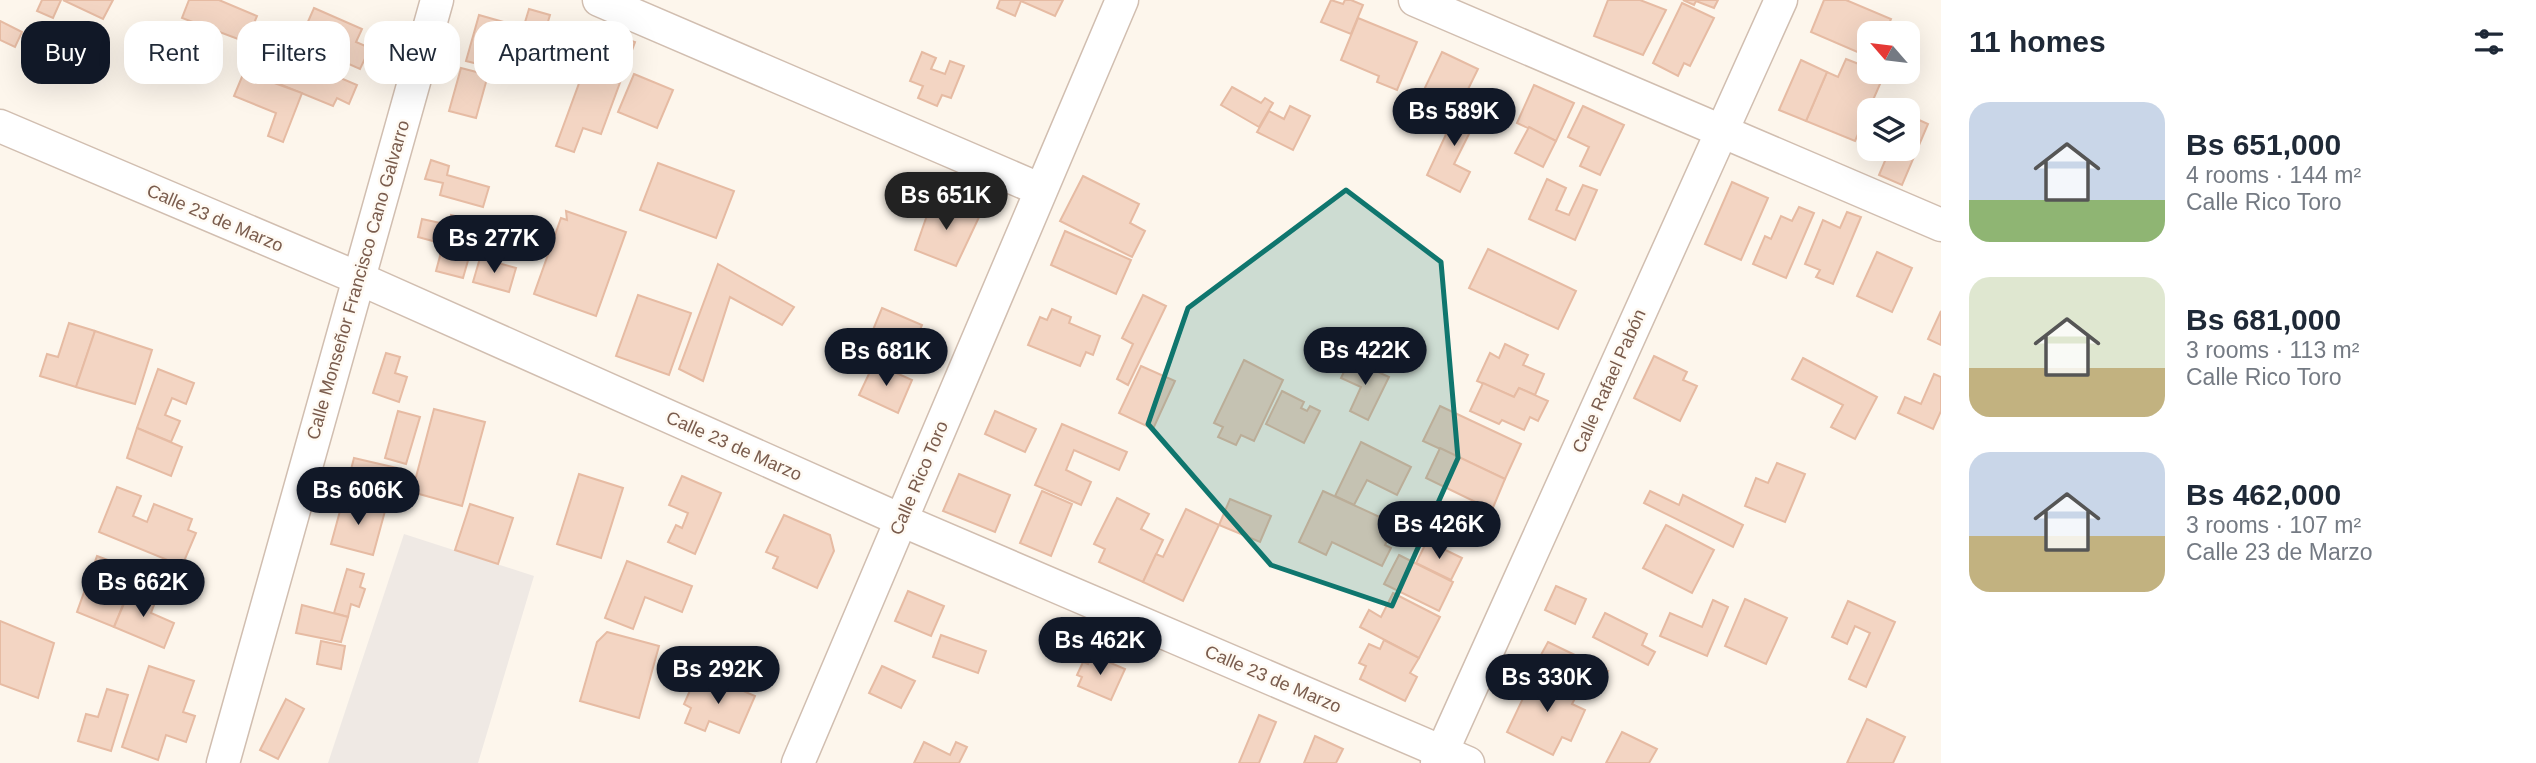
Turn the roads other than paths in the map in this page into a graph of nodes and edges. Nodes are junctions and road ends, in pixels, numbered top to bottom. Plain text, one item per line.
1 (437, 0) edge
2 (599, 0) edge
3 (1122, 0) edge
4 (1415, 0) edge
5 (1781, 0) edge
6 (0, 126) edge
7 (1721, 132) junction
8 (1039, 189) junction
9 (1941, 225) edge
10 (358, 278) junction
11 (901, 520) junction
12 (1449, 759) edge
13 (223, 763) edge
14 (798, 763) edge

1 - 10 street, Calle Monseñor Francisco Cano Galvarro
2 - 8 street
3 - 8 street, Calle Rico Toro
4 - 7 street
5 - 7 street, Calle Rafael Pabón
6 - 10 street, Calle 23 de Marzo
7 - 9 street
7 - 12 street, Calle Rafael Pabón
8 - 11 street, Calle Rico Toro
10 - 11 street, Calle 23 de Marzo
10 - 13 street, Calle Monseñor Francisco Cano Galvarro
11 - 12 street, Calle 23 de Marzo
11 - 14 street, Calle Rico Toro

